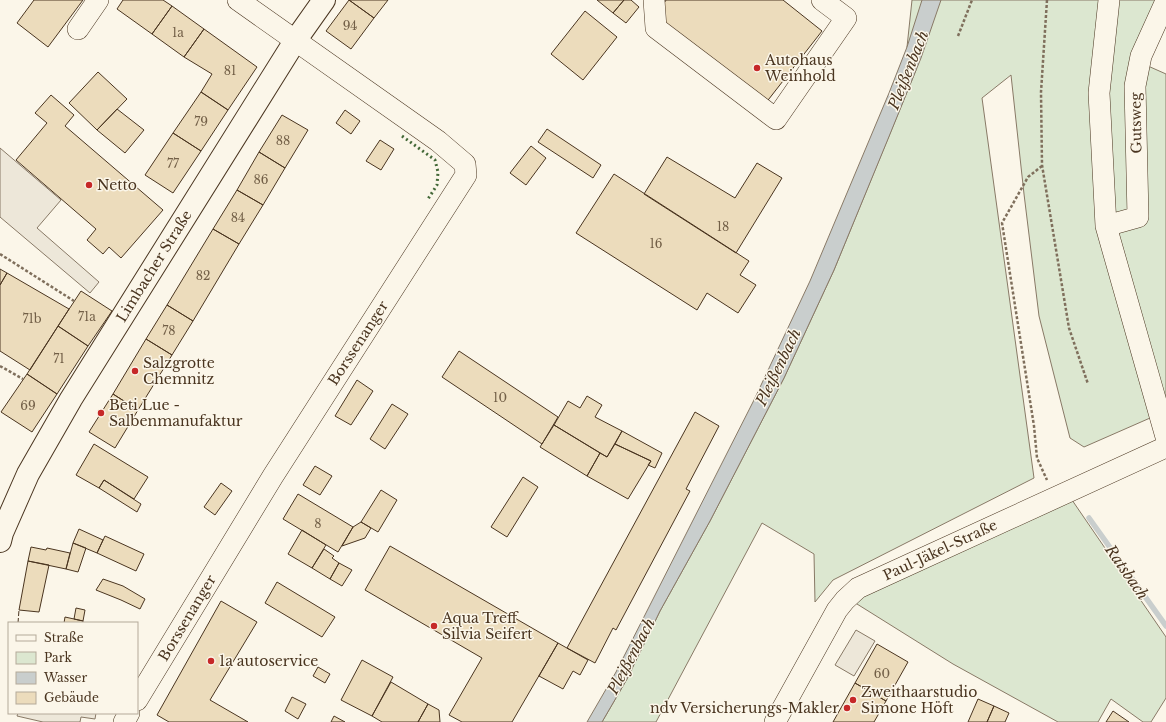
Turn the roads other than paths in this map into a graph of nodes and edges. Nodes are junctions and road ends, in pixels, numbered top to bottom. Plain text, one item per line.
1 (98, 0) edge
2 (238, 0) edge
3 (324, 0) edge
4 (654, 0) edge
5 (822, 0) edge
6 (1108, 0) edge
7 (1166, 1) edge
8 (78, 29) dead end
9 (295, 42) junction
10 (1106, 226) junction
11 (1166, 436) edge
12 (1166, 447) edge
13 (1, 535) edge
14 (138, 698) edge
15 (775, 722) edge

1 - 8 street
2 - 9 street, Borssenanger
3 - 9 main road, Limbacher Straße
4 - 5 street
6 - 10 street
7 - 10 street, Gutsweg
9 - 13 main road, Limbacher Straße
9 - 14 street, Borssenanger
10 - 11 street
12 - 15 street, Paul-Jäkel-Straße

